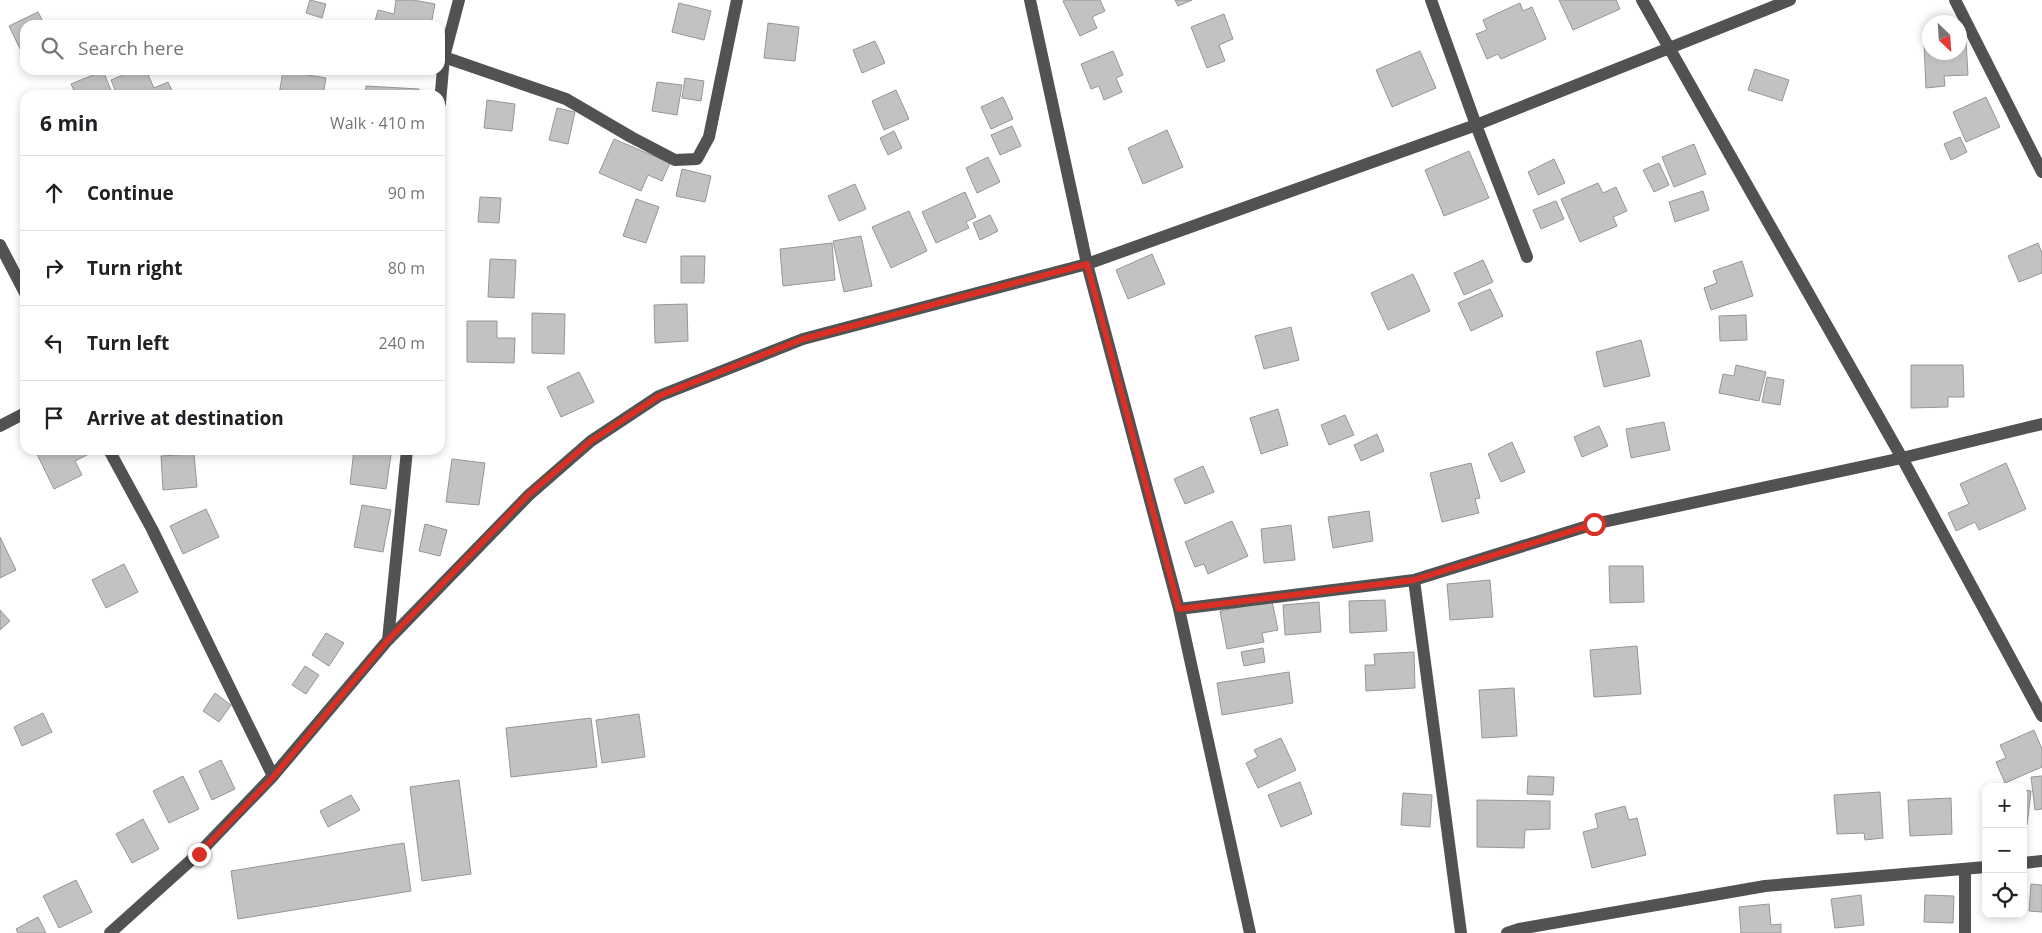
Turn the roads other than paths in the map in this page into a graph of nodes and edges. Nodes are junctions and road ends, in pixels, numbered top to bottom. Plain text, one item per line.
1 (459, 0) edge
2 (737, 0) edge
3 (1030, 0) edge
4 (1431, 0) edge
5 (1642, 0) edge
6 (1790, 0) edge
7 (1954, 0) edge
8 (1668, 47) junction
9 (445, 53) edge
10 (445, 57) edge
11 (442, 75) edge
12 (441, 90) edge
13 (1476, 125) junction
14 (2042, 172) edge
15 (0, 245) edge
16 (1527, 257) dead end
17 (1087, 264) junction
18 (20, 283) edge
19 (20, 416) edge
20 (2042, 424) edge
21 (0, 426) edge
22 (112, 455) edge
23 (406, 455) edge
24 (1902, 458) junction
25 (1414, 580) junction
26 (1179, 609) junction
27 (388, 640) junction
28 (2042, 716) edge
29 (274, 776) junction
30 (2042, 861) edge
31 (2027, 863) edge
32 (1982, 867) edge
33 (1965, 869) junction
34 (1516, 932) edge
35 (110, 933) edge
36 (1250, 933) edge
37 (1462, 933) edge
38 (1965, 933) edge

1 - 9 street
2 - 10 street
3 - 17 street
4 - 13 street
5 - 8 street
6 - 8 street
7 - 14 street
8 - 13 street
8 - 24 street
11 - 12 street
13 - 16 street
13 - 17 street
15 - 18 street
17 - 26 street
17 - 27 street
19 - 21 street
20 - 24 street
22 - 29 street
23 - 27 street
24 - 25 street
24 - 28 street
25 - 26 street
25 - 37 street
26 - 36 street
27 - 29 street
29 - 35 street
30 - 31 street
32 - 33 street
33 - 34 street
33 - 38 street

